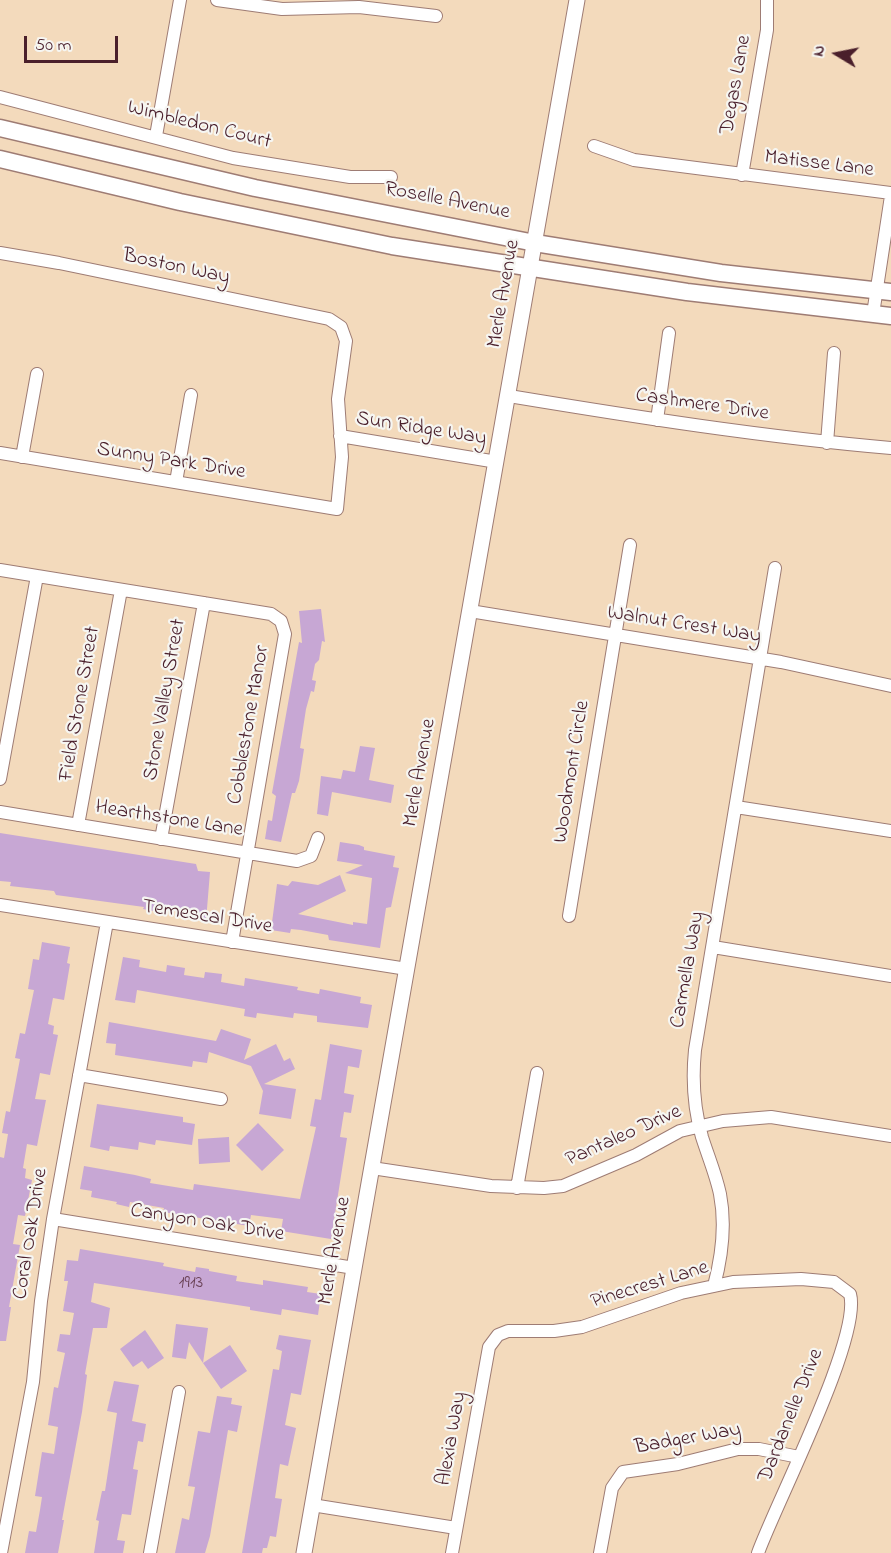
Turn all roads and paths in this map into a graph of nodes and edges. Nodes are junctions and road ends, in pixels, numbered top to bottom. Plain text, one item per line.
1 (180, 0) edge
2 (217, 0) edge
3 (577, 0) edge
4 (767, 0) edge
5 (326, 4) edge
6 (436, 16) dead end
7 (0, 97) edge
8 (0, 128) edge
9 (156, 136) junction
10 (594, 146) dead end
11 (0, 159) edge
12 (742, 175) junction
13 (391, 177) dead end
14 (891, 195) edge
15 (535, 243) junction
16 (0, 253) edge
17 (531, 266) junction
18 (884, 291) edge
19 (873, 314) junction
20 (891, 316) edge
21 (669, 333) dead end
22 (834, 353) dead end
23 (37, 374) dead end
24 (191, 395) dead end
25 (509, 396) junction
26 (657, 420) junction
27 (340, 436) junction
28 (827, 443) junction
29 (891, 448) edge
30 (0, 453) edge
31 (22, 456) junction
32 (497, 462) junction
33 (176, 482) junction
34 (630, 545) dead end
35 (775, 568) dead end
36 (0, 570) edge
37 (37, 576) junction
38 (121, 590) junction
39 (204, 603) junction
40 (471, 611) junction
41 (615, 635) junction
42 (761, 659) junction
43 (891, 686) edge
44 (0, 779) edge
45 (736, 807) junction
46 (0, 812) edge
47 (78, 825) junction
48 (891, 831) edge
49 (318, 838) dead end
50 (161, 839) junction
51 (247, 853) junction
52 (0, 905) edge
53 (569, 916) dead end
54 (107, 922) junction
55 (232, 942) junction
56 (713, 947) junction
57 (407, 969) junction
58 (891, 976) edge
59 (537, 1072) dead end
60 (79, 1075) junction
61 (221, 1099) dead end
62 (699, 1125) junction
63 (891, 1136) edge
64 (372, 1168) junction
65 (517, 1188) junction
66 (53, 1219) junction
67 (354, 1268) junction
68 (714, 1286) junction
69 (848, 1291) joint
70 (498, 1335) joint
71 (179, 1392) dead end
72 (799, 1458) junction
73 (312, 1505) junction
74 (456, 1528) junction
75 (2, 1553) edge
76 (150, 1553) edge
77 (304, 1553) edge
78 (452, 1553) edge
79 (600, 1553) edge
80 (758, 1553) edge

1 - 9 street
2 - 5 street
3 - 15 street, Merle Avenue
4 - 12 street, Degas Lane
5 - 6 street
7 - 9 street, Wimbledon Court
8 - 15 main road, Roselle Avenue
9 - 13 street, Wimbledon Court
10 - 12 street, Matisse Lane
11 - 17 main road
12 - 14 street, Matisse Lane
14 - 18 street
15 - 17 street, Merle Avenue
15 - 18 main road, Roselle Avenue
16 - 27 street, Boston Way
17 - 19 main road
17 - 25 street, Merle Avenue
18 - 19 street
19 - 20 main road
21 - 26 street
22 - 28 street
23 - 31 street
24 - 33 street
25 - 26 street, Cashmere Drive
25 - 32 street, Merle Avenue
26 - 28 street, Cashmere Drive
27 - 32 street, Sun Ridge Way
27 - 33 street, Sunny Park Drive
28 - 29 street, Cashmere Drive
30 - 31 street, Sunny Park Drive
31 - 33 street, Sunny Park Drive
32 - 40 street, Merle Avenue
34 - 41 street, Woodmont Circle
35 - 42 street, Carmella Way
36 - 37 street, Cobblestone Manor
37 - 38 street, Cobblestone Manor
37 - 44 street
38 - 39 street, Cobblestone Manor
38 - 47 street, Field Stone Street
39 - 50 street, Stone Valley Street
39 - 51 street, Cobblestone Manor
40 - 41 street, Walnut Crest Way
40 - 57 street, Merle Avenue
41 - 42 street, Walnut Crest Way
41 - 53 street, Woodmont Circle
42 - 43 street, Walnut Crest Way
42 - 45 street, Carmella Way
45 - 48 street
45 - 56 street, Carmella Way
46 - 47 street, Hearthstone Lane
47 - 50 street, Hearthstone Lane
49 - 51 street, Hearthstone Lane
50 - 51 street, Hearthstone Lane
51 - 55 street, Cobblestone Manor
52 - 54 street, Temescal Drive
54 - 55 street, Temescal Drive
54 - 60 street, Coral Oak Drive
55 - 57 street, Temescal Drive
56 - 58 street
56 - 62 street, Carmella Way
57 - 64 street, Merle Avenue
59 - 65 street
60 - 61 street
60 - 66 street, Coral Oak Drive
62 - 63 street, Pantaleo Drive
62 - 65 street, Pantaleo Drive
62 - 68 street, Carmella Way
64 - 65 street, Pantaleo Drive
64 - 67 street, Merle Avenue
66 - 67 street, Canyon Oak Drive
66 - 75 street, Coral Oak Drive
67 - 73 street, Merle Avenue
68 - 69 street, Pinecrest Lane
68 - 70 street, Pinecrest Lane
69 - 72 street, Dardanelle Drive
70 - 74 street, Alexia Way
71 - 76 street
72 - 79 street, Badger Way
72 - 80 street, Dardanelle Drive
73 - 74 street
73 - 77 street, Merle Avenue
74 - 78 street, Alexia Way

